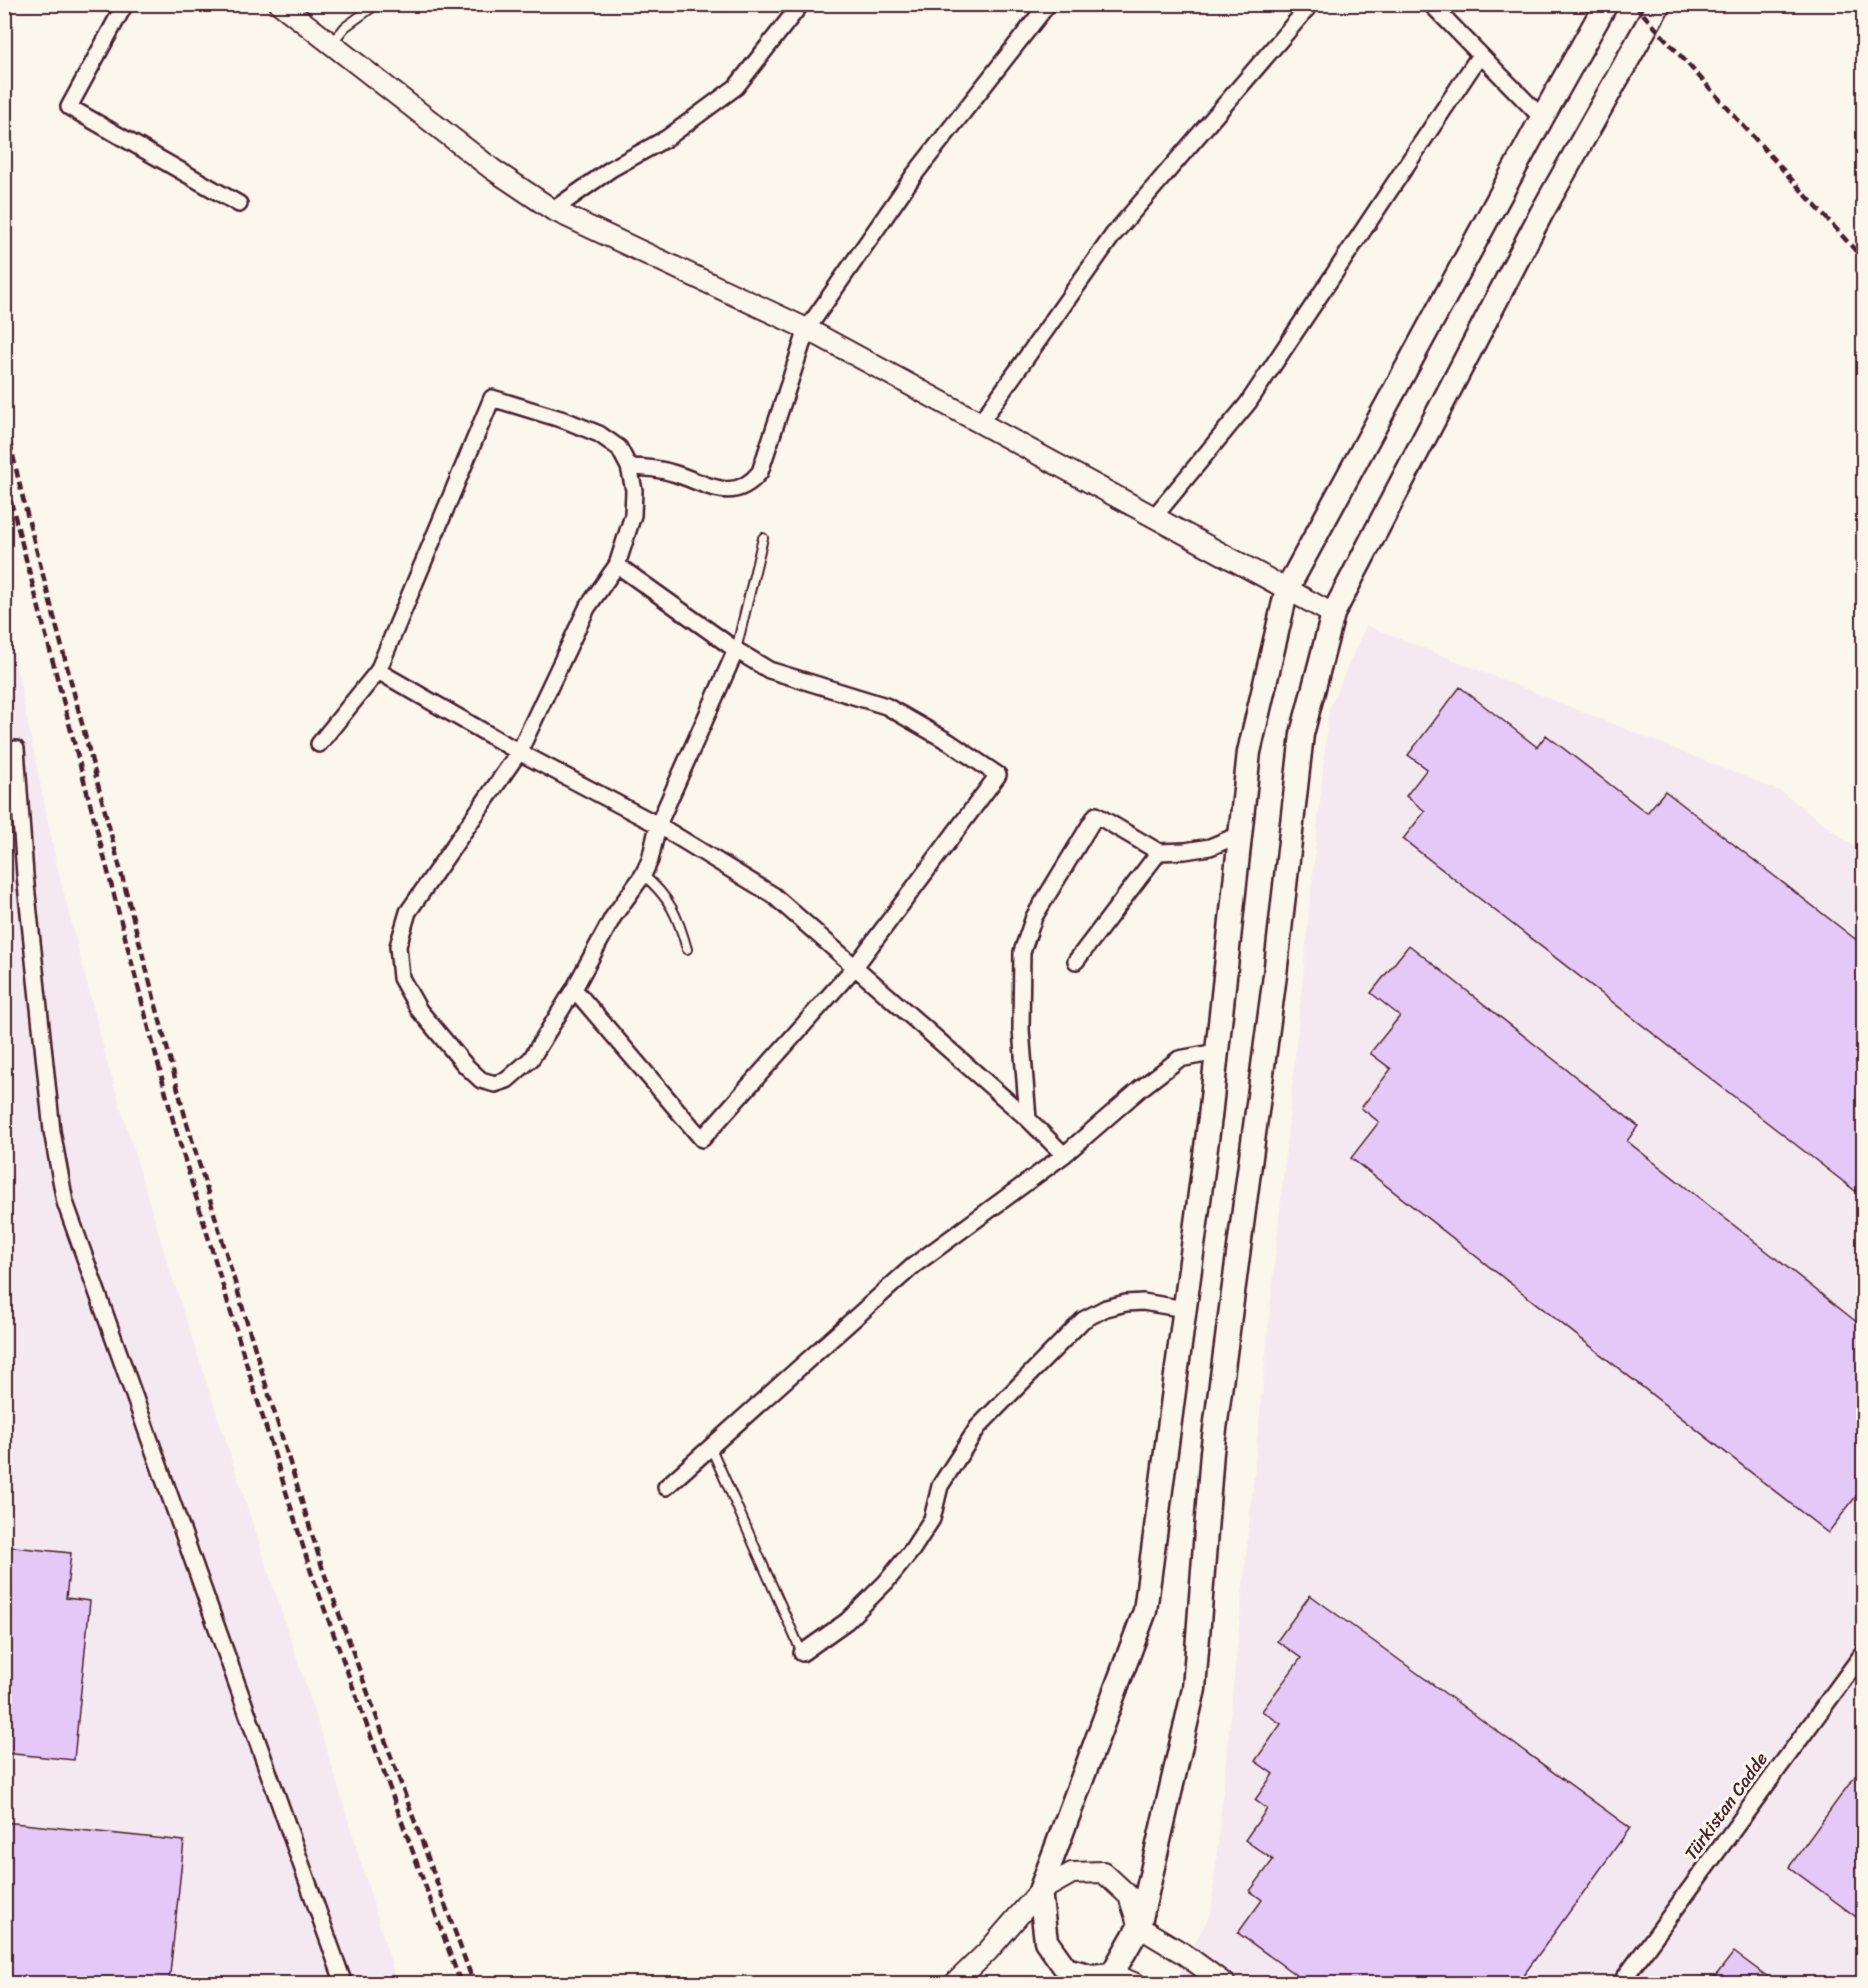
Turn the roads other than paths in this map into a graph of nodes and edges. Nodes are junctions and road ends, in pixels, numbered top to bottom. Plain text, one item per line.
1 (125, 4) edge
2 (280, 4) edge
3 (377, 4) edge
4 (801, 4) edge
5 (1048, 4) edge
6 (1311, 4) edge
7 (1431, 4) edge
8 (1606, 4) edge
9 (1659, 4) edge
10 (331, 44) junction
11 (1480, 54) junction
12 (1542, 118) junction
13 (239, 204) dead end
14 (554, 210) junction
15 (807, 329) junction
16 (980, 423) junction
17 (629, 467) junction
18 (1154, 517) junction
19 (763, 538) dead end
20 (617, 565) junction
21 (1287, 590) junction
22 (1333, 614) junction
23 (736, 650) junction
24 (378, 672) junction
25 (319, 744) dead end
26 (16, 749) dead end
27 (519, 752) junction
28 (658, 825) junction
29 (1239, 836) junction
30 (1159, 852) junction
31 (643, 875) junction
32 (687, 949) dead end
33 (1076, 961) dead end
34 (855, 968) junction
35 (574, 989) junction
36 (1217, 1052) junction
37 (1028, 1119) junction
38 (1064, 1155) junction
39 (1185, 1309) junction
40 (711, 1448) junction
41 (666, 1487) dead end
42 (1863, 1652) edge
43 (802, 1653) joint
44 (1040, 1891) junction
45 (1139, 1927) junction
46 (1106, 1979) edge
47 (344, 1983) edge
48 (954, 1983) edge
49 (1136, 1983) edge
50 (1225, 1983) edge
51 (1620, 1983) edge

1 - 13 street
2 - 10 street
3 - 10 lane
4 - 14 street
5 - 15 street
6 - 16 street
7 - 11 street
8 - 12 main road
9 - 22 main road
10 - 14 street
11 - 12 street
11 - 18 street
12 - 21 main road
14 - 15 street
15 - 16 street
15 - 17 street
16 - 18 street
17 - 20 street
17 - 24 street
18 - 21 street
19 - 23 lane
20 - 23 street
20 - 27 street
21 - 22 street
21 - 29 main road
22 - 45 main road
23 - 28 street
23 - 34 street
24 - 25 street
24 - 27 street
26 - 47 street
27 - 28 street
27 - 35 street
28 - 31 street
28 - 34 street
29 - 30 street
29 - 36 main road
30 - 33 street
30 - 37 street
31 - 32 lane
31 - 35 street
34 - 35 street
34 - 37 street
36 - 38 street
36 - 39 main road
37 - 38 street
38 - 40 street
39 - 43 street
39 - 44 main road
40 - 41 street
40 - 43 lane
42 - 51 street, Türkistan Cadde
44 - 45 street
44 - 46 main road
44 - 48 street
45 - 46 main road
45 - 50 street
46 - 49 street

